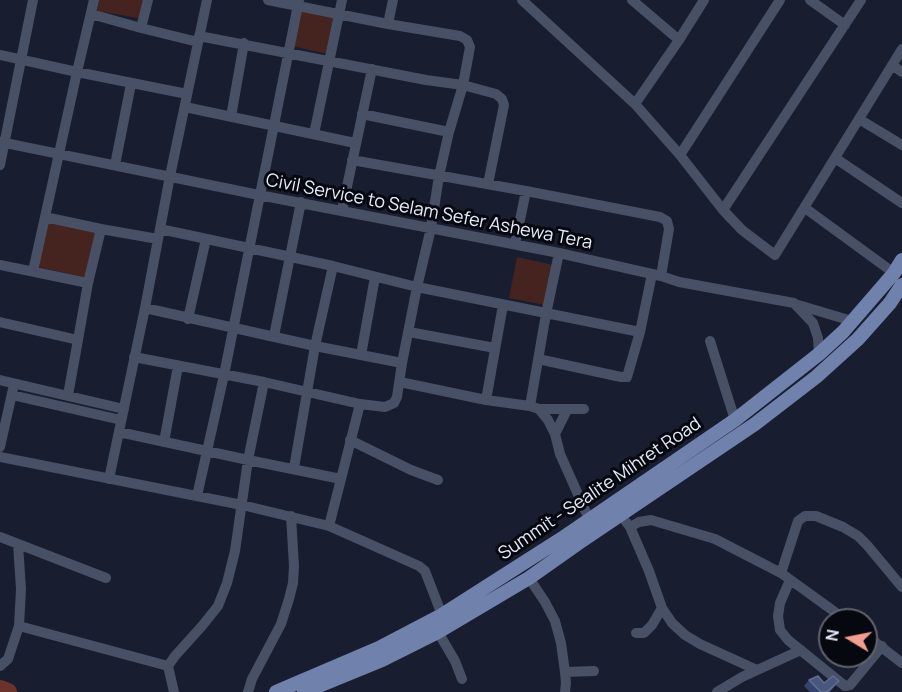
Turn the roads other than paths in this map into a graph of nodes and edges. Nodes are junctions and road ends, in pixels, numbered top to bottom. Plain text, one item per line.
1 (33, 0) edge
2 (94, 0) edge
3 (148, 0) edge
4 (207, 0) edge
5 (268, 0) edge
6 (342, 0) edge
7 (393, 0) edge
8 (522, 0) edge
9 (632, 0) edge
10 (704, 0) edge
11 (780, 0) edge
12 (810, 0) edge
13 (861, 0) edge
14 (298, 3) edge
15 (92, 14) junction
16 (339, 14) junction
17 (388, 24) junction
18 (845, 25) junction
19 (141, 28) junction
20 (199, 39) junction
21 (679, 40) junction
22 (244, 43) junction
23 (902, 49) edge
24 (288, 52) junction
25 (0, 55) edge
26 (21, 60) junction
27 (330, 60) junction
28 (892, 65) junction
29 (372, 69) junction
30 (77, 72) junction
31 (902, 72) edge
32 (131, 84) junction
33 (463, 85) junction
34 (187, 94) junction
35 (635, 104) junction
36 (185, 107) junction
37 (362, 114) junction
38 (231, 117) junction
39 (859, 119) junction
40 (275, 126) junction
41 (449, 132) junction
42 (314, 134) junction
43 (2, 142) edge
44 (355, 143) junction
45 (902, 145) edge
46 (58, 154) junction
47 (680, 154) junction
48 (835, 158) junction
49 (352, 160) junction
50 (0, 165) edge
51 (115, 165) junction
52 (170, 176) junction
53 (439, 176) junction
54 (488, 184) junction
55 (526, 191) junction
56 (259, 195) junction
57 (301, 202) junction
58 (902, 203) edge
59 (805, 208) junction
60 (342, 210) junction
61 (723, 210) junction
62 (45, 217) junction
63 (431, 228) junction
64 (101, 229) junction
65 (159, 234) junction
66 (206, 239) junction
67 (515, 244) junction
68 (250, 249) junction
69 (560, 253) junction
70 (291, 258) junction
71 (902, 260) edge
72 (0, 265) edge
73 (333, 266) junction
74 (33, 271) junction
75 (894, 273) junction
76 (656, 275) junction
77 (375, 277) junction
78 (88, 282) junction
79 (902, 285) edge
80 (417, 287) junction
81 (794, 303) junction
82 (503, 305) junction
83 (145, 308) junction
84 (546, 314) junction
85 (188, 319) junction
86 (852, 321) junction
87 (0, 322) edge
88 (233, 328) junction
89 (408, 332) junction
90 (640, 332) junction
91 (274, 336) junction
92 (78, 340) junction
93 (710, 340) dead end
94 (315, 346) junction
95 (495, 348) junction
96 (819, 354) junction
97 (361, 355) junction
98 (134, 357) junction
99 (538, 359) junction
100 (402, 363) junction
101 (178, 366) junction
102 (225, 375) junction
103 (0, 380) edge
104 (264, 382) junction
105 (400, 382) junction
106 (14, 383) junction
107 (306, 391) junction
108 (12, 395) junction
109 (68, 395) junction
110 (486, 400) junction
111 (360, 404) junction
112 (535, 407) junction
113 (584, 409) dead end
114 (567, 410) junction
115 (123, 414) junction
116 (735, 420) junction
117 (119, 432) junction
118 (555, 434) junction
119 (350, 440) junction
120 (164, 442) junction
121 (0, 447) edge
122 (207, 451) junction
123 (0, 457) edge
124 (248, 460) junction
125 (294, 468) junction
126 (110, 478) junction
127 (340, 478) junction
128 (438, 480) dead end
129 (197, 496) junction
130 (242, 505) junction
131 (621, 515) junction
132 (291, 516) junction
133 (589, 519) junction
134 (329, 526) junction
135 (630, 527) junction
136 (0, 537) edge
137 (18, 544) junction
138 (565, 545) junction
139 (786, 576) junction
140 (106, 578) dead end
141 (529, 578) junction
142 (902, 587) edge
143 (662, 608) junction
144 (830, 608) edge
145 (442, 615) junction
146 (19, 626) junction
147 (438, 632) junction
148 (636, 633) dead end
149 (878, 643) edge
150 (882, 646) junction
151 (801, 650) junction
152 (902, 663) edge
153 (0, 666) edge
154 (168, 666) junction
155 (594, 670) dead end
156 (757, 670) junction
157 (565, 672) junction
158 (462, 679) dead end
159 (732, 688) edge
160 (174, 692) edge
161 (248, 692) edge
162 (276, 692) edge
163 (304, 692) edge
164 (565, 692) edge
165 (717, 692) edge

1 - 26 street
2 - 15 street
3 - 19 street
4 - 20 street
5 - 14 street
6 - 16 street
7 - 17 street
8 - 35 street
9 - 21 street
10 - 21 street
11 - 47 street
12 - 18 street
13 - 18 street
14 - 16 street
14 - 24 street
15 - 19 street
15 - 30 street
16 - 17 street
16 - 27 street
17 - 33 street
18 - 61 street
19 - 20 street
20 - 22 street
20 - 34 street
21 - 35 street
22 - 24 street
22 - 38 street
23 - 28 street
24 - 27 street
24 - 40 street
25 - 26 street
26 - 30 street
26 - 43 street
27 - 29 street
27 - 42 street
28 - 31 street
28 - 39 street
29 - 33 street
29 - 37 street
30 - 32 street
30 - 46 street
32 - 34 street
32 - 51 street
33 - 41 street
33 - 54 street
34 - 36 street
35 - 47 street
36 - 38 street
36 - 52 street
37 - 41 street
37 - 44 street
38 - 40 street
39 - 45 street
39 - 48 street
40 - 42 street
40 - 56 street
41 - 53 street
42 - 44 street
43 - 46 street, Civil Service to Selam Sefer Ashewa Tera
43 - 50 street
44 - 49 street
46 - 51 street, Civil Service to Selam Sefer Ashewa Tera
46 - 62 street
47 - 61 street
48 - 58 street
48 - 59 street
49 - 53 street
49 - 60 street
51 - 52 street, Civil Service to Selam Sefer Ashewa Tera
52 - 56 street, Civil Service to Selam Sefer Ashewa Tera
52 - 65 street
53 - 54 street
53 - 63 street
54 - 55 street
55 - 67 street
55 - 76 street
56 - 57 street, Civil Service to Selam Sefer Ashewa Tera
56 - 68 street
57 - 60 street, Civil Service to Selam Sefer Ashewa Tera
57 - 70 street
59 - 61 street
59 - 75 street
60 - 63 street, Civil Service to Selam Sefer Ashewa Tera
62 - 64 street
62 - 74 street
63 - 67 street, Civil Service to Selam Sefer Ashewa Tera
63 - 80 street
64 - 65 street
64 - 78 street
65 - 66 street
65 - 83 street
66 - 68 street
66 - 85 street
67 - 69 street, Civil Service to Selam Sefer Ashewa Tera
68 - 70 street
68 - 88 street
69 - 76 street, Civil Service to Selam Sefer Ashewa Tera
69 - 84 street
70 - 73 street
70 - 91 street
71 - 75 main road, Summit - Sealite Mihret Road
72 - 74 street
73 - 77 street
73 - 94 street
74 - 78 street
75 - 86 main road, Summit - Sealite Mihret Road
76 - 81 street, Civil Service to Selam Sefer Ashewa Tera
76 - 90 street
77 - 80 street
77 - 97 street
78 - 92 street
79 - 131 main road
80 - 82 street
80 - 89 street
81 - 86 street, Civil Service to Selam Sefer Ashewa Tera
81 - 96 street
82 - 84 street
82 - 95 street
83 - 85 street
83 - 98 street
84 - 90 street
84 - 99 street
85 - 88 street
86 - 96 main road, Summit - Sealite Mihret Road
87 - 92 street
88 - 91 street
88 - 102 street
89 - 95 street
89 - 100 street
90 - 99 street
91 - 94 street
92 - 109 street
93 - 116 street
94 - 97 street
94 - 107 street
95 - 110 street
96 - 116 main road, Summit - Sealite Mihret Road
97 - 100 street
98 - 101 street
98 - 115 street
99 - 112 street
100 - 105 street
101 - 102 street
101 - 120 street
102 - 104 street
102 - 122 street
103 - 106 street
104 - 107 street
104 - 124 street
105 - 110 street
105 - 111 street
106 - 108 street
106 - 109 street
107 - 111 street
107 - 125 street
108 - 115 street
108 - 121 street
109 - 115 street
110 - 112 street
111 - 119 street
112 - 114 street
112 - 118 street
113 - 114 street
114 - 118 street
115 - 117 street
116 - 133 main road, Summit - Sealite Mihret Road
117 - 120 street
117 - 126 street
118 - 133 street
119 - 127 street
119 - 128 street
120 - 122 street
122 - 124 street
122 - 129 street
123 - 126 street
124 - 125 street
124 - 130 street
125 - 127 street
126 - 129 street
127 - 134 street
129 - 130 street
130 - 132 street
130 - 154 street
131 - 135 street
131 - 138 main road
132 - 134 street
132 - 161 street
133 - 138 main road, Summit - Sealite Mihret Road
134 - 145 street
135 - 139 street
135 - 143 street
136 - 137 street
137 - 140 street
137 - 146 street
138 - 141 main road
138 - 145 main road, Summit - Sealite Mihret Road
139 - 142 street
139 - 144 street
139 - 151 street
141 - 147 main road
141 - 157 street
143 - 148 street
143 - 156 street
145 - 162 main road, Summit - Sealite Mihret Road
146 - 153 street
146 - 154 street
147 - 158 street
147 - 163 main road
149 - 150 street
150 - 151 street
150 - 152 street
151 - 156 street
154 - 160 street
155 - 157 street
156 - 159 street
157 - 164 street
159 - 165 street

